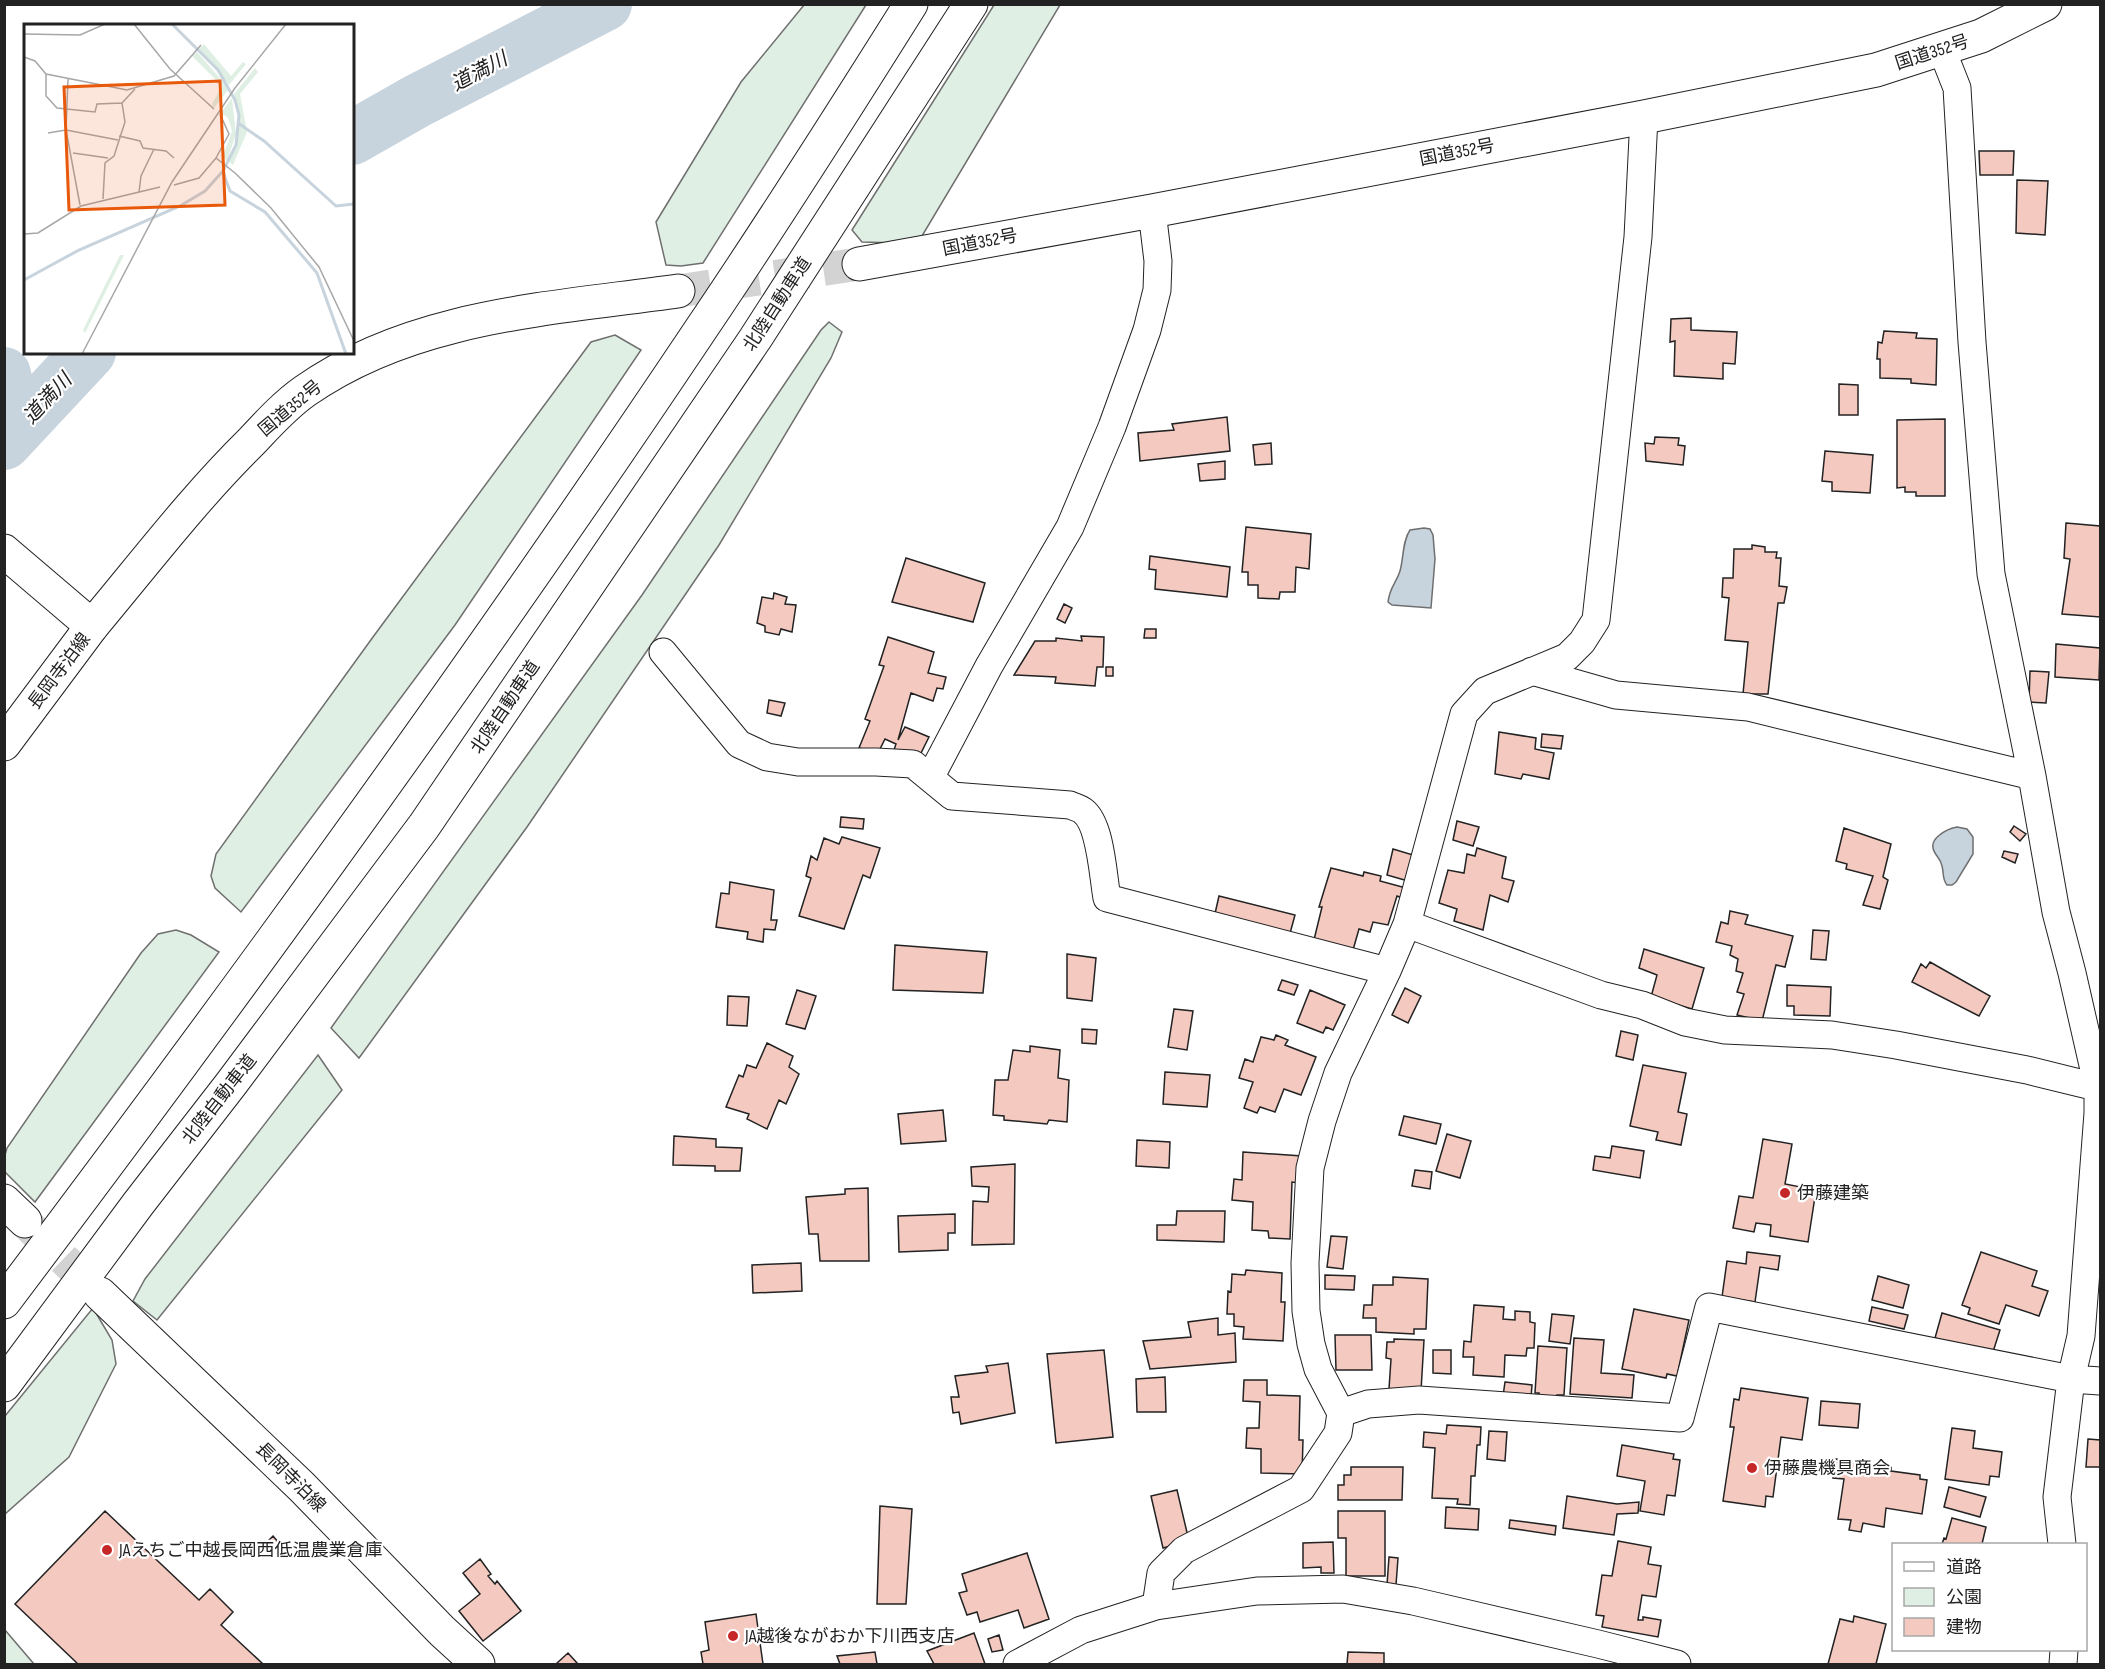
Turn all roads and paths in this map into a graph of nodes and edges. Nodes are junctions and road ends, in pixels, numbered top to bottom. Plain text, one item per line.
1 (911, 4) edge
2 (971, 4) edge
3 (2045, 4) edge
4 (1942, 50) junction
5 (1644, 117) junction
6 (1152, 211) junction
7 (859, 264) tunnel mouth
8 (678, 291) tunnel mouth
9 (12, 557) edge
10 (92, 626) junction
11 (663, 652) dead end
12 (1532, 671) junction
13 (4, 744) edge
14 (2032, 776) junction
15 (930, 778) junction
16 (1407, 924) junction
17 (1387, 971) junction
18 (2099, 1088) edge
19 (100, 1294) tunnel mouth
20 (4, 1302) edge
21 (2071, 1379) junction
22 (2100, 1381) edge
23 (4, 1385) edge
24 (1341, 1413) junction
25 (2062, 1543) edge
26 (1156, 1606) junction
27 (478, 1665) edge
28 (1017, 1665) edge
29 (1677, 1665) edge

1 - 20 main road
2 - 23 main road, 北陸自動車道
3 - 4 main road, 国道352号
4 - 5 main road, 国道352号
4 - 14 street
5 - 6 main road, 国道352号
5 - 12 street
6 - 7 main road, 国道352号
6 - 15 street
8 - 10 main road, 国道352号
9 - 10 main road
10 - 13 main road, 長岡寺泊線
11 - 15 street
12 - 14 street
12 - 16 street
14 - 18 street
15 - 17 street
16 - 17 street
16 - 18 street
17 - 24 street
18 - 21 street
19 - 27 main road, 長岡寺泊線
21 - 22 street
21 - 24 street
21 - 25 street
24 - 26 street
26 - 28 street
26 - 29 street

